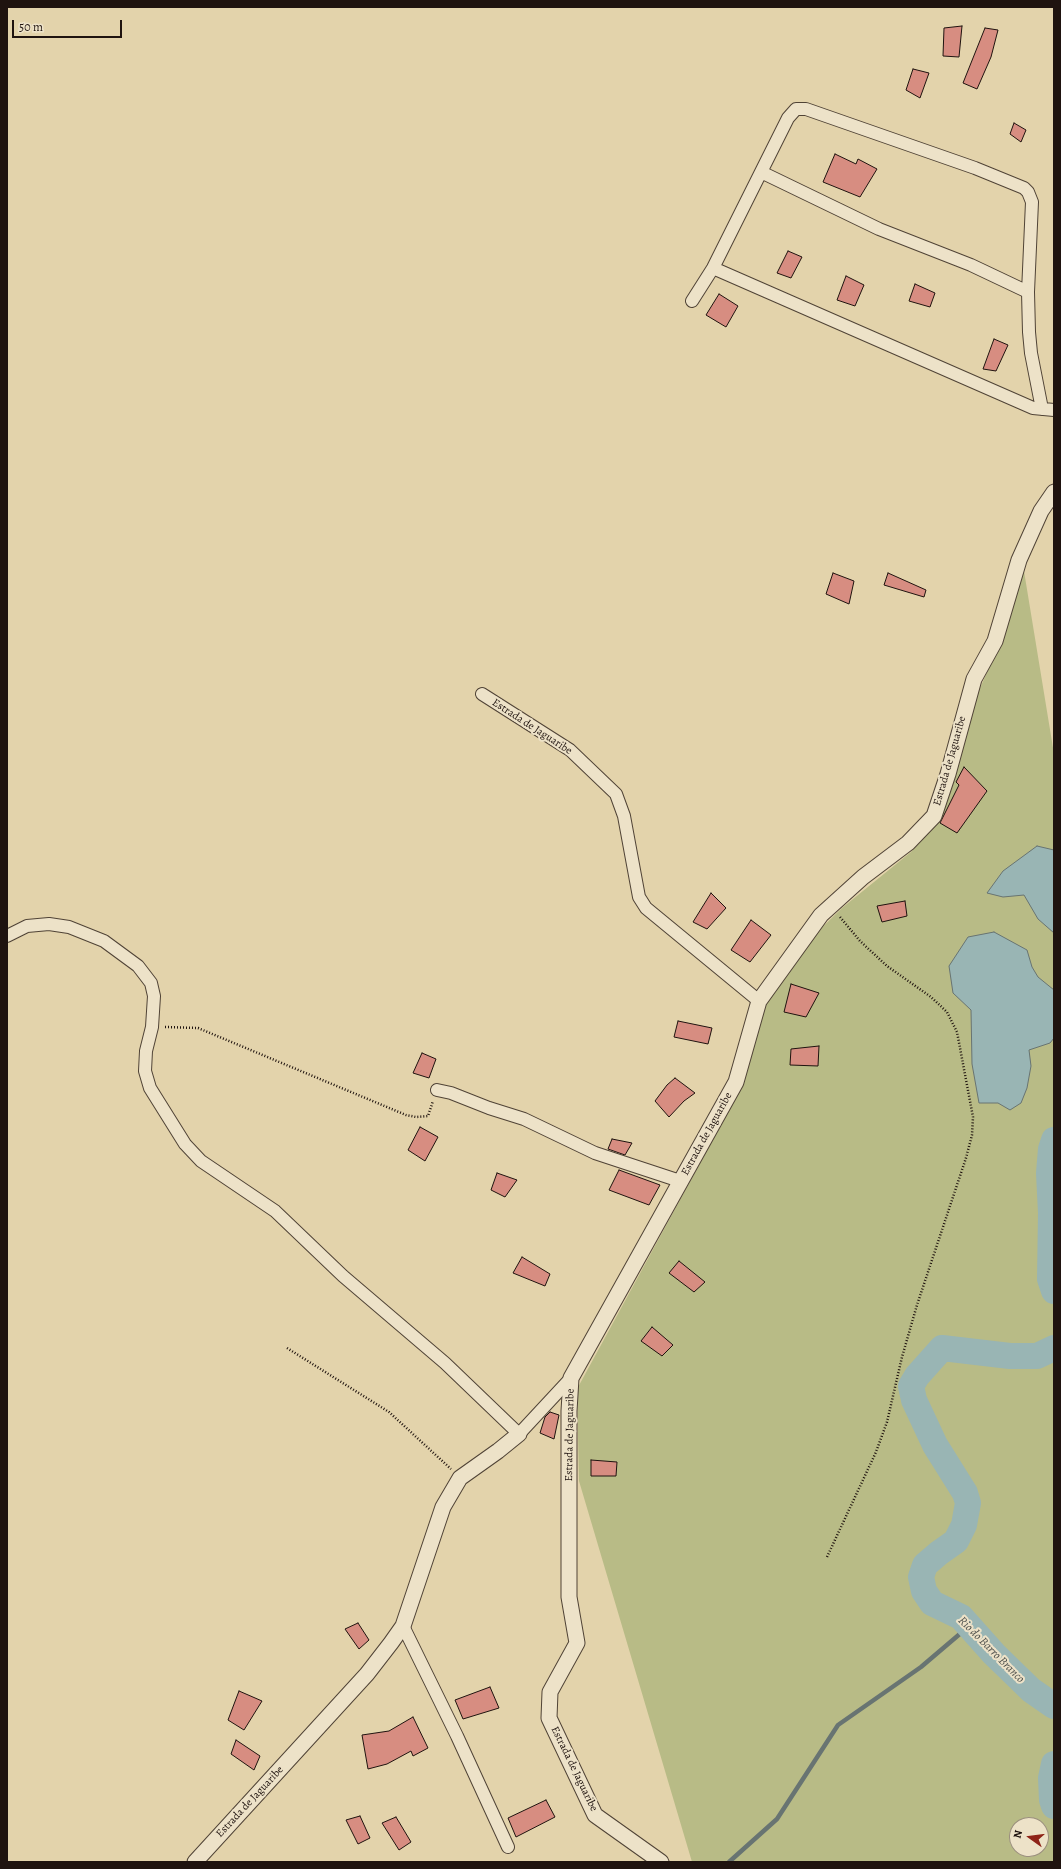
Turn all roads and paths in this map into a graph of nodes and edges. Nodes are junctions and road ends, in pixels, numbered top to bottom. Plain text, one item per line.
1 (761, 172) junction
2 (713, 268) junction
3 (1028, 292) junction
4 (692, 300) dead end
5 (1048, 410) edge
6 (1054, 492) edge
7 (482, 694) dead end
8 (830, 906) junction
9 (7, 936) edge
10 (759, 1001) junction
11 (152, 1028) junction
12 (437, 1090) joint
13 (680, 1181) junction
14 (287, 1348) dead end
15 (571, 1378) junction
16 (519, 1434) junction
17 (460, 1478) junction
18 (827, 1557) dead end
19 (403, 1626) junction
20 (508, 1847) dead end
21 (195, 1862) edge
22 (661, 1862) edge

1 - 2 street
1 - 3 street
1 - 3 street
2 - 4 street
2 - 5 street
3 - 5 street
6 - 8 street, Estrada de Jaguaribe
7 - 10 street, Estrada de Jaguaribe
8 - 10 street, Estrada de Jaguaribe
8 - 18 path
9 - 11 street
10 - 13 street, Estrada de Jaguaribe
11 - 12 path
11 - 16 street
12 - 13 street
13 - 15 street, Estrada de Jaguaribe
14 - 17 path
15 - 16 street
15 - 22 street, Estrada de Jaguaribe
16 - 17 street, Estrada de Jaguaribe
17 - 19 street, Estrada de Jaguaribe
19 - 20 street
19 - 21 street, Estrada de Jaguaribe

